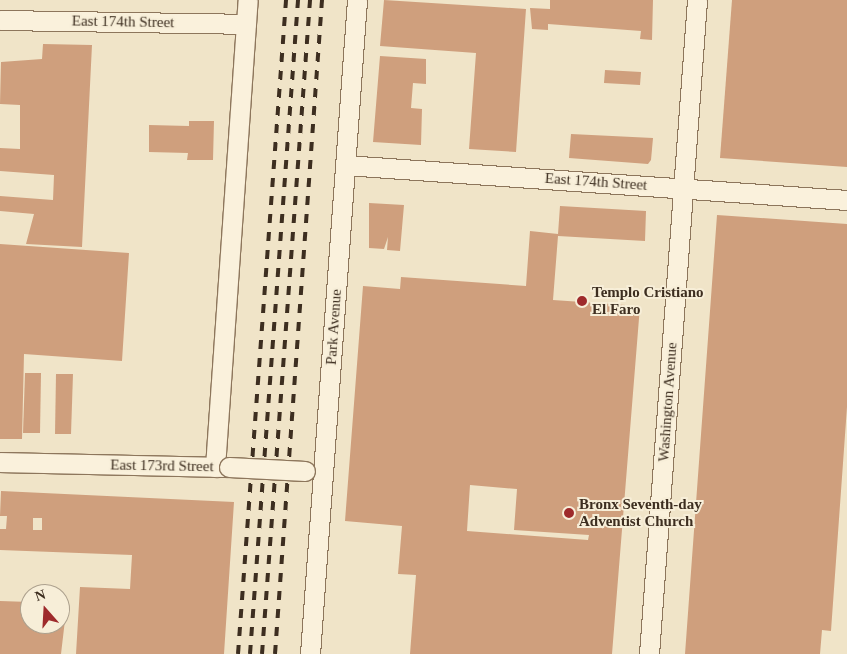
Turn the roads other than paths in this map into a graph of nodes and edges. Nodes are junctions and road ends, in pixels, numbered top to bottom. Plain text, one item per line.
1 (248, 0) edge
2 (357, 0) edge
3 (697, 0) edge
4 (0, 20) edge
5 (246, 24) junction
6 (345, 165) junction
7 (683, 188) junction
8 (847, 200) edge
9 (0, 462) edge
10 (222, 467) junction
11 (314, 472) junction
12 (310, 654) edge
13 (649, 654) edge

1 - 5 street
2 - 6 street, Park Avenue
3 - 7 street, Washington Avenue
4 - 5 street, East 174th Street
5 - 10 street
6 - 7 street, East 174th Street
6 - 11 street, Park Avenue
7 - 8 street, East 174th Street
7 - 13 street, Washington Avenue
9 - 10 street, East 173rd Street
10 - 11 street, East 173rd Street, bridge
11 - 12 street, Park Avenue

